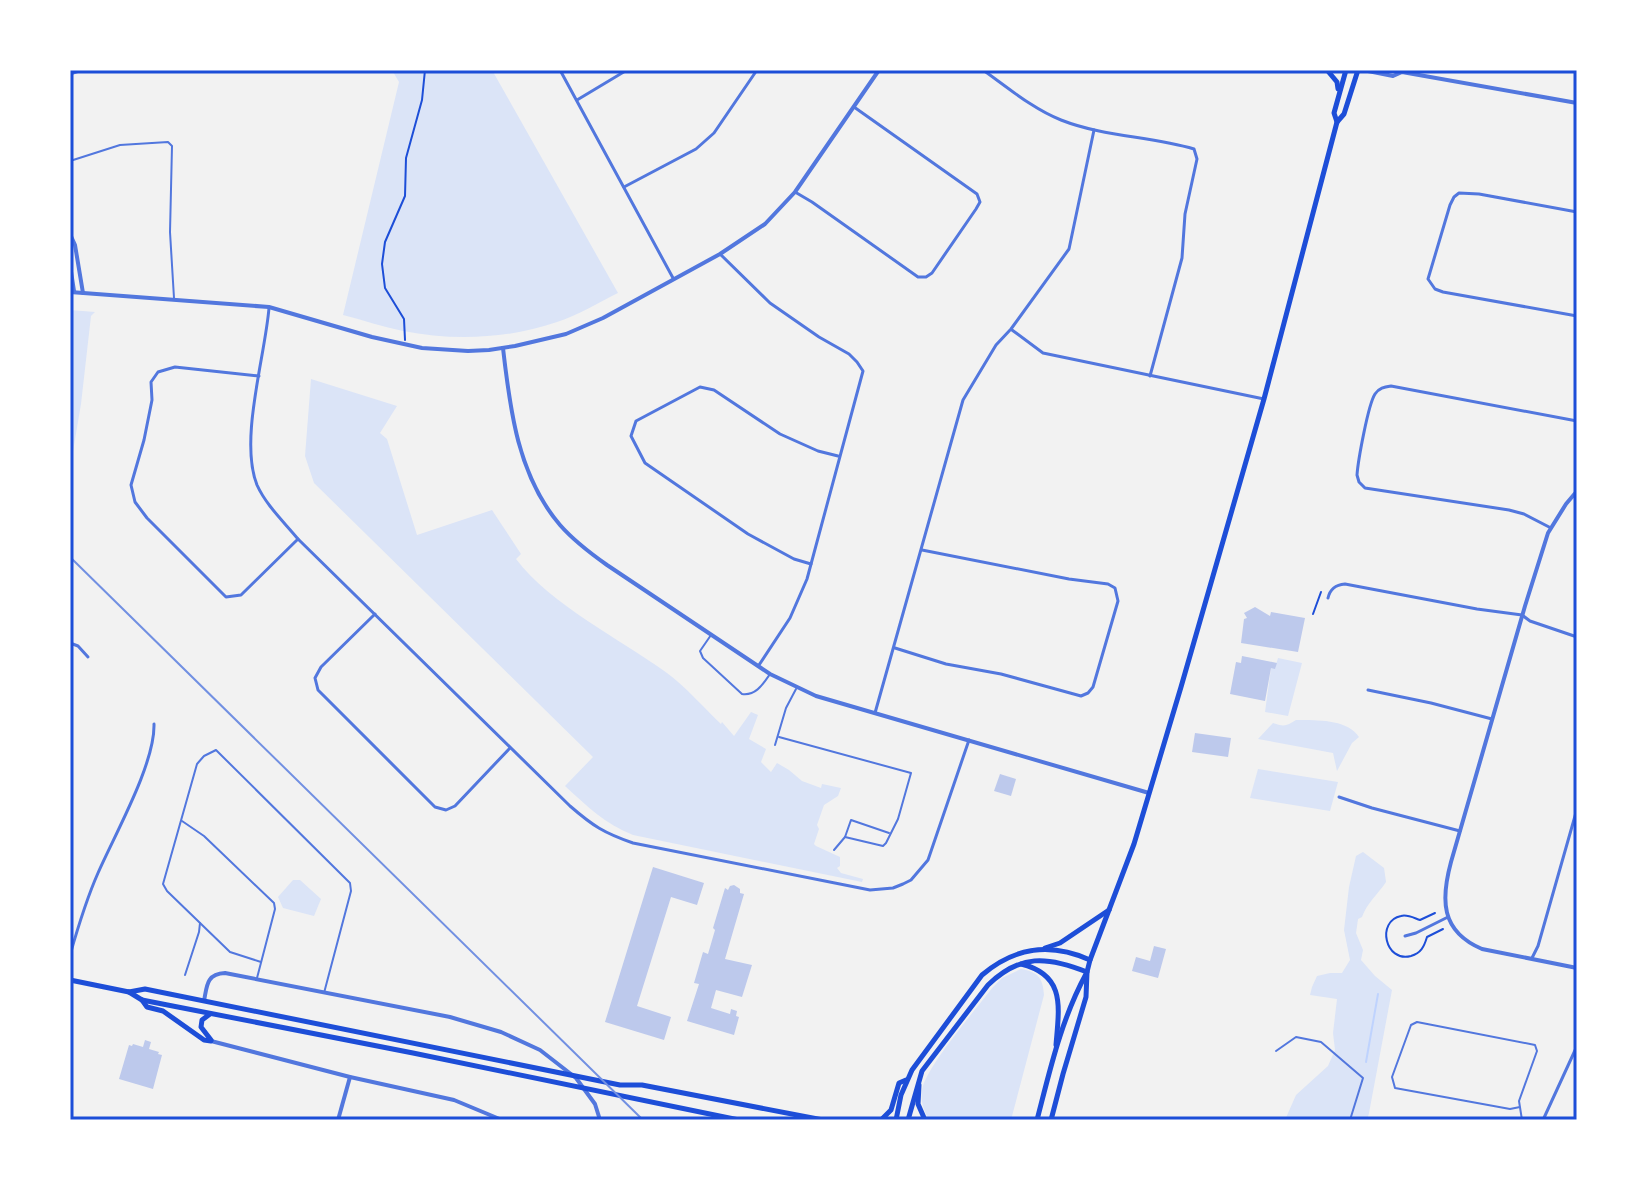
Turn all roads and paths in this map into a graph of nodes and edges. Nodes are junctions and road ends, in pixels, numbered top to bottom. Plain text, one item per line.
1 (82, 70) edge
2 (425, 70) edge
3 (560, 70) edge
4 (627, 70) edge
5 (757, 70) edge
6 (879, 70) edge
7 (983, 70) edge
8 (1327, 70) edge
9 (1346, 70) edge
10 (1361, 70) edge
11 (1401, 71) edge
12 (70, 74) edge
13 (1339, 93) junction
14 (577, 100) junction
15 (1577, 103) edge
16 (854, 107) junction
17 (1337, 122) junction
18 (1094, 130) junction
19 (70, 161) edge
20 (624, 187) junction
21 (795, 192) junction
22 (1577, 212) edge
23 (70, 235) edge
24 (720, 254) junction
25 (70, 265) edge
26 (673, 278) junction
27 (72, 292) edge
28 (83, 293) junction
29 (174, 299) junction
30 (269, 307) junction
31 (1577, 316) edge
32 (1011, 329) junction
33 (405, 345) junction
34 (503, 348) junction
35 (259, 376) junction
36 (1150, 376) junction
37 (1264, 399) junction
38 (1577, 421) edge
39 (839, 456) junction
40 (1577, 491) edge
41 (1551, 528) junction
42 (298, 539) junction
43 (922, 550) junction
44 (811, 564) junction
45 (1321, 592) dead end
46 (1328, 598) dead end
47 (375, 614) junction
48 (1313, 614) dead end
49 (1522, 615) junction
50 (711, 634) junction
51 (1577, 637) edge
52 (70, 643) edge
53 (894, 648) junction
54 (88, 657) dead end
55 (758, 666) junction
56 (770, 674) junction
57 (796, 688) junction
58 (1368, 690) dead end
59 (875, 713) junction
60 (1492, 719) junction
61 (154, 724) dead end
62 (779, 737) junction
63 (969, 740) junction
64 (775, 745) dead end
65 (510, 748) junction
66 (1149, 793) junction
67 (1339, 797) dead end
68 (1577, 809) edge
69 (180, 820) junction
70 (1460, 831) junction
71 (890, 833) junction
72 (845, 837) junction
73 (834, 850) dead end
74 (1109, 910) junction
75 (1448, 917) junction
76 (200, 922) junction
77 (1405, 936) dead end
78 (1037, 951) junction
79 (70, 955) edge
80 (1532, 958) junction
81 (1090, 960) junction
82 (261, 962) junction
83 (1020, 964) junction
84 (1577, 968) edge
85 (1087, 972) junction
86 (185, 975) dead end
87 (257, 979) junction
88 (70, 980) edge
89 (129, 992) junction
90 (324, 994) junction
91 (142, 1000) junction
92 (204, 1001) junction
93 (211, 1013) junction
94 (211, 1041) junction
95 (1056, 1045) junction
96 (1577, 1046) edge
97 (1276, 1051) dead end
98 (350, 1077) junction
99 (906, 1080) junction
100 (919, 1080) junction
101 (1520, 1107) junction
102 (338, 1120) edge
103 (502, 1120) edge
104 (600, 1120) edge
105 (739, 1120) edge
106 (823, 1120) edge
107 (881, 1120) edge
108 (896, 1120) edge
109 (908, 1120) edge
110 (925, 1120) edge
111 (1037, 1120) edge
112 (1051, 1120) edge
113 (1350, 1120) edge
114 (1522, 1120) edge
115 (1543, 1120) edge

1 - 12 street
2 - 33 path
3 - 14 street
4 - 14 street
5 - 20 street
6 - 16 street
7 - 18 street
8 - 13 main road
9 - 13 main road
10 - 11 street
10 - 17 main road
11 - 15 street
13 - 17 main road
14 - 20 street
16 - 21 street
16 - 21 street
17 - 37 main road
18 - 32 street
18 - 36 street
19 - 29 lane
20 - 26 street
21 - 24 street
22 - 31 street
23 - 28 street
24 - 26 street
24 - 39 street
25 - 27 street
26 - 34 street
27 - 28 street
28 - 29 street
29 - 30 street
30 - 33 street
30 - 35 street
32 - 36 street
32 - 43 street
33 - 34 street
34 - 50 street
35 - 42 street
35 - 42 street
36 - 37 street
37 - 66 main road
38 - 41 street
39 - 44 street
39 - 44 street
40 - 41 street
41 - 49 street
42 - 47 street
43 - 53 street
43 - 53 street
44 - 55 street
45 - 48 path
46 - 49 street
47 - 65 street
47 - 65 street
49 - 51 street
49 - 60 street
50 - 55 street
50 - 56 lane
52 - 54 street
53 - 59 street
55 - 56 street
56 - 57 street
57 - 59 street
57 - 62 lane
58 - 60 street
59 - 63 street
60 - 70 street
61 - 79 street
62 - 64 lane
62 - 71 lane
63 - 65 street
63 - 66 street
66 - 74 main road
67 - 70 street
68 - 80 street
69 - 76 lane
69 - 82 lane
69 - 90 lane
70 - 75 street
71 - 72 lane
71 - 72 lane
72 - 73 lane
74 - 78 main road
74 - 81 main road
75 - 77 street
75 - 80 street
76 - 82 lane
76 - 86 lane
78 - 81 main road
78 - 99 main road
80 - 84 street
81 - 85 main road
82 - 87 lane
83 - 85 main road
83 - 95 main road
83 - 100 main road
85 - 95 main road
85 - 112 main road
87 - 90 street
87 - 92 street
88 - 89 main road
89 - 91 main road
89 - 92 main road
90 - 104 street
91 - 93 main road
91 - 94 main road
92 - 106 main road
93 - 94 main road
93 - 105 main road
94 - 98 street
95 - 111 main road
96 - 115 street
97 - 113 lane
98 - 102 street
98 - 103 street
99 - 107 main road
99 - 108 main road
100 - 109 main road
100 - 110 main road
101 - 101 lane
101 - 114 lane

